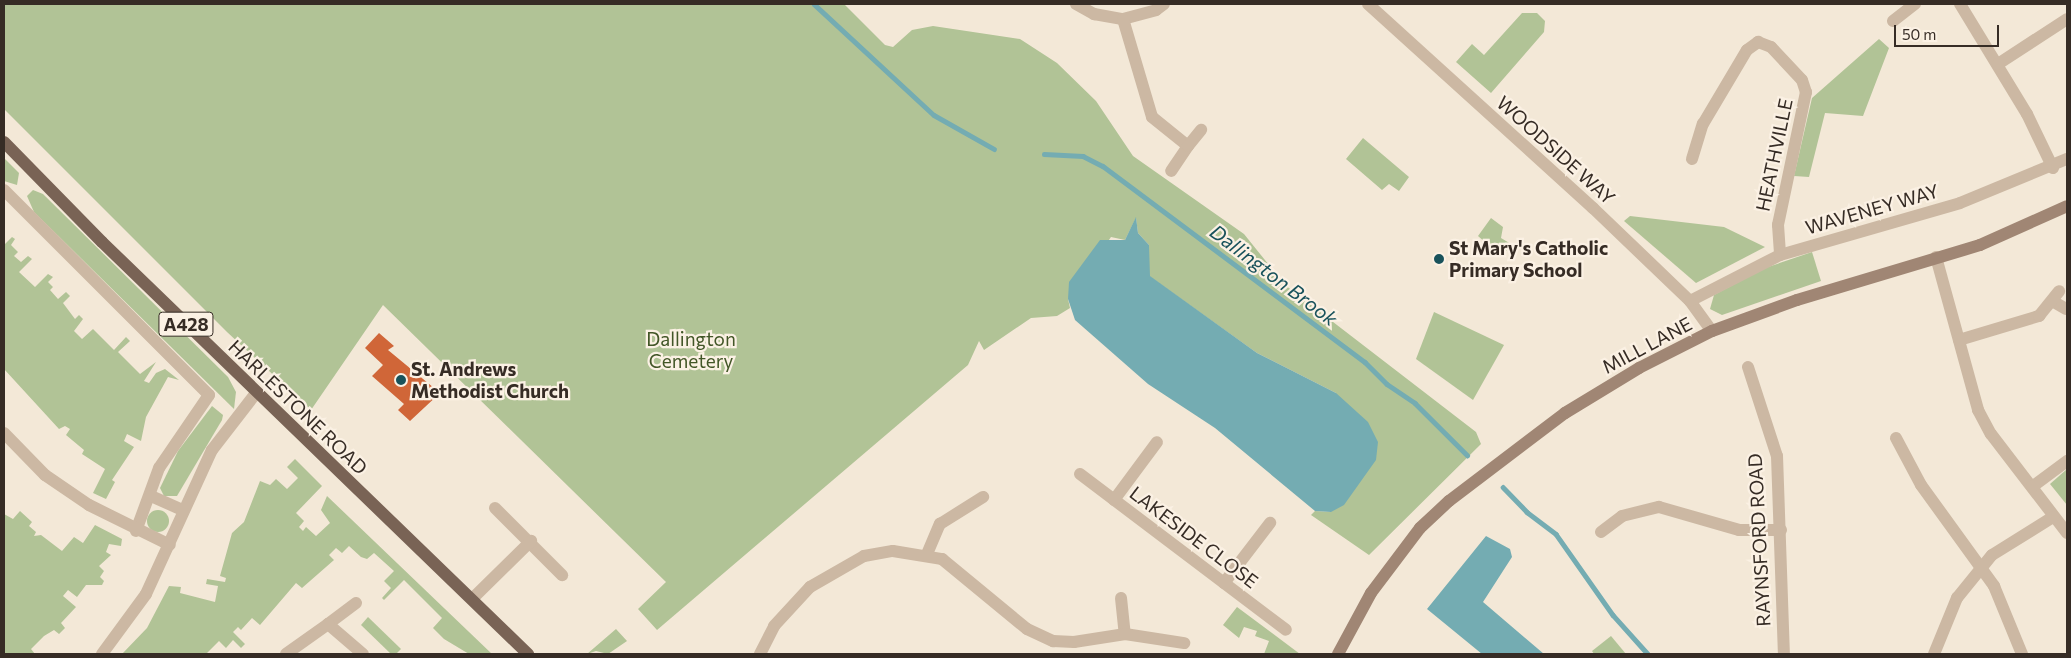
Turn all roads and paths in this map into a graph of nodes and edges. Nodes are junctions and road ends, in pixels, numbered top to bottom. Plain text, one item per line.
1 (1076, 4) edge
2 (1164, 4) edge
3 (1368, 4) edge
4 (1915, 4) edge
5 (1960, 4) edge
6 (1123, 19) junction
7 (2067, 19) edge
8 (1893, 20) dead end
9 (1998, 64) junction
10 (1201, 130) dead end
11 (4, 142) edge
12 (1188, 146) junction
13 (1692, 159) dead end
14 (2067, 159) edge
15 (2053, 168) junction
16 (1171, 171) dead end
17 (4, 190) edge
18 (2067, 206) edge
19 (1780, 255) junction
20 (1936, 258) junction
21 (1690, 301) junction
22 (2066, 309) edge
23 (1712, 332) junction
24 (1959, 340) junction
25 (1748, 367) dead end
26 (256, 393) junction
27 (4, 433) edge
28 (1896, 438) dead end
29 (1157, 442) dead end
30 (2067, 460) edge
31 (1080, 474) dead end
32 (2032, 487) junction
33 (151, 496) junction
34 (983, 496) dead end
35 (1114, 500) junction
36 (495, 508) dead end
37 (183, 510) junction
38 (2053, 517) junction
39 (1270, 523) dead end
40 (1781, 530) junction
41 (136, 532) junction
42 (1601, 532) dead end
43 (2067, 533) edge
44 (531, 541) junction
45 (170, 545) junction
46 (926, 554) junction
47 (1982, 569) junction
48 (562, 575) dead end
49 (1224, 583) junction
50 (1120, 598) dead end
51 (472, 599) junction
52 (356, 603) dead end
53 (328, 624) junction
54 (1286, 630) dead end
55 (1126, 634) junction
56 (1184, 643) dead end
57 (1074, 648) edge
58 (102, 654) edge
59 (286, 654) edge
60 (363, 654) edge
61 (528, 654) edge
62 (760, 654) edge
63 (1338, 654) edge
64 (1784, 654) edge
65 (1934, 654) edge
66 (2022, 654) edge

1 - 6 street
2 - 6 street
3 - 21 street, WOODSIDE WAY
4 - 8 street
5 - 9 street
6 - 12 street
7 - 9 street
9 - 15 street
10 - 12 street
11 - 26 main road, HARLESTONE ROAD / A428
12 - 16 street
13 - 19 street, HEATHVILLE
14 - 15 street, WAVENEY WAY
15 - 19 street, WAVENEY WAY
17 - 33 street
18 - 20 street, MILL LANE
19 - 21 street, WAVENEY WAY
20 - 23 street, MILL LANE
20 - 24 street
21 - 23 street, WOODSIDE WAY
22 - 24 street
23 - 63 street, MILL LANE
24 - 32 street
25 - 40 street, RAYNSFORD ROAD
26 - 37 street
26 - 51 main road, HARLESTONE ROAD / A428
27 - 41 street
28 - 47 street
29 - 35 street
30 - 32 street
31 - 35 street, LAKESIDE CLOSE
32 - 38 street
33 - 37 street
33 - 41 street
34 - 46 street
35 - 49 street, LAKESIDE CLOSE
36 - 44 street
37 - 45 street
38 - 43 street
38 - 47 street
39 - 49 street
40 - 42 street
40 - 64 street, RAYNSFORD ROAD
41 - 45 street
44 - 48 street
44 - 51 street
45 - 58 street
46 - 57 street
46 - 62 street
47 - 65 street
47 - 66 street
49 - 54 street, LAKESIDE CLOSE
50 - 55 street
51 - 61 main road, HARLESTONE ROAD / A428
52 - 53 street
53 - 59 street
53 - 60 street
55 - 56 street
55 - 57 street

